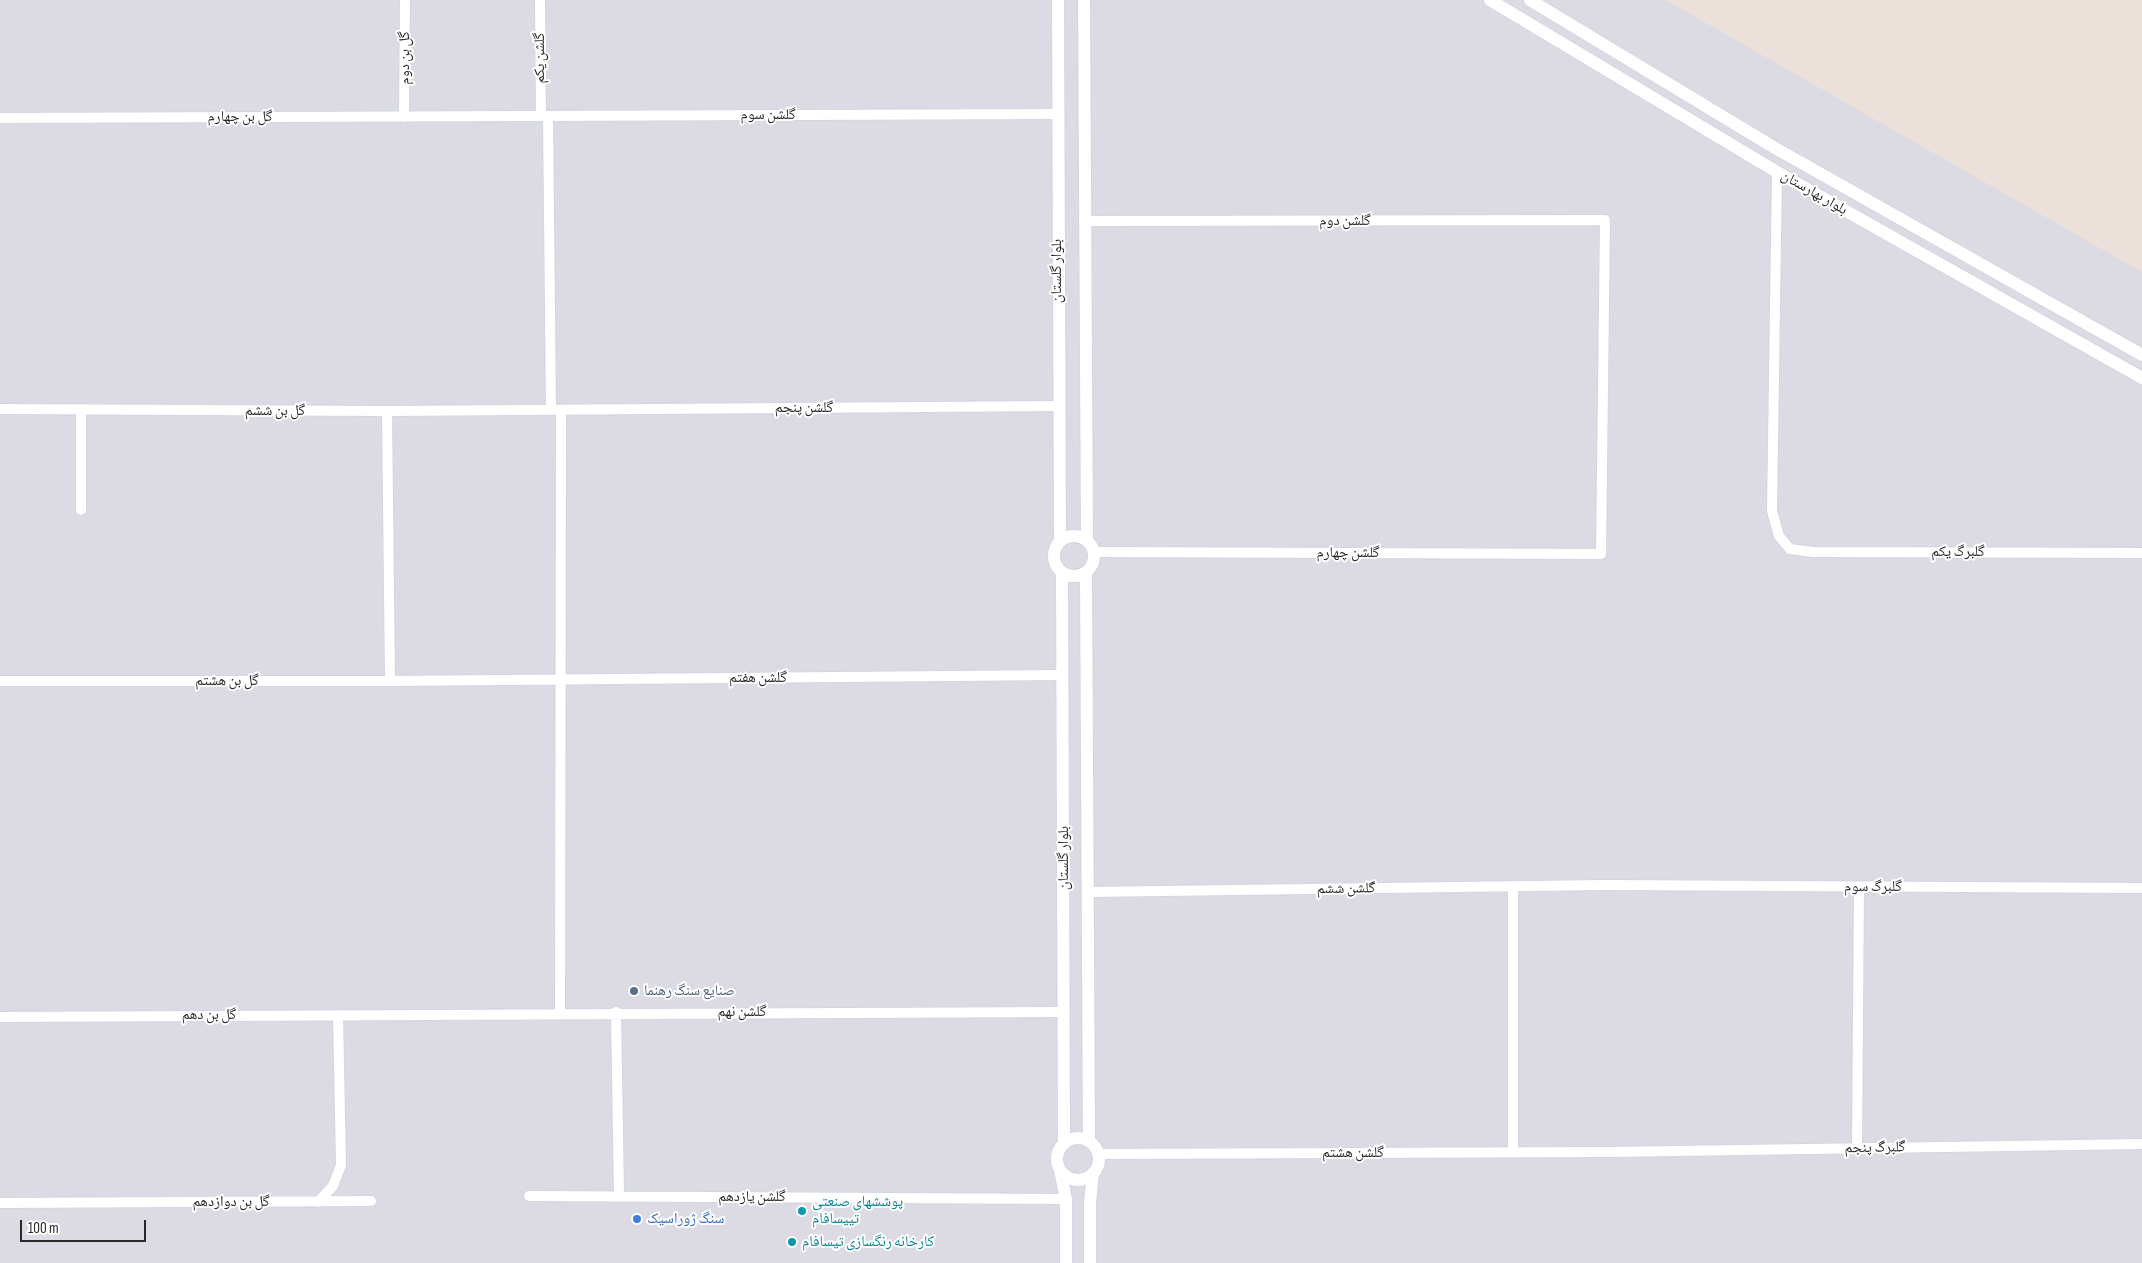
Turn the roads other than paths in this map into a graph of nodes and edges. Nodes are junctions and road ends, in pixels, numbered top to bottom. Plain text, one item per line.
1 (405, 0) edge
2 (540, 0) edge
3 (1058, 0) edge
4 (1084, 0) edge
5 (1490, 0) edge
6 (1530, 0) edge
7 (1057, 114) junction
8 (544, 116) junction
9 (404, 117) junction
10 (480, 117) joint
11 (0, 118) edge
12 (1777, 172) junction
13 (1084, 221) junction
14 (2142, 355) edge
15 (2142, 378) edge
16 (1058, 406) junction
17 (0, 409) edge
18 (81, 410) junction
19 (556, 410) junction
20 (387, 411) junction
21 (81, 510) dead end
22 (1086, 540) junction
23 (1060, 542) junction
24 (1094, 552) junction
25 (2142, 552) edge
26 (1601, 554) joint
27 (1062, 573) junction
28 (1086, 573) junction
29 (1063, 675) junction
30 (562, 679) junction
31 (390, 680) junction
32 (454, 680) joint
33 (0, 681) edge
34 (1604, 885) joint
35 (1513, 887) junction
36 (1859, 887) junction
37 (2142, 888) edge
38 (1088, 892) junction
39 (560, 1012) junction
40 (616, 1012) junction
41 (1064, 1012) junction
42 (419, 1014) joint
43 (338, 1015) junction
44 (0, 1016) edge
45 (1089, 1141) junction
46 (1064, 1144) junction
47 (2142, 1144) edge
48 (1857, 1148) junction
49 (1513, 1152) junction
50 (1608, 1152) joint
51 (1098, 1154) junction
52 (1060, 1170) junction
53 (1093, 1173) junction
54 (529, 1196) dead end
55 (619, 1196) junction
56 (1066, 1199) junction
57 (371, 1201) dead end
58 (318, 1202) junction
59 (0, 1204) edge
60 (1066, 1263) edge
61 (1090, 1263) edge

1 - 9 street, گل بن دوم
2 - 8 street, گلشن یکم
3 - 7 street, بلوار گلستان
4 - 13 street, بلوار گلستان
5 - 12 street, بلوار بهارستان
6 - 14 street, بلوار بهارستان
7 - 8 street, گلشن سوم
7 - 16 street, بلوار گلستان
8 - 10 street, گلشن سوم
8 - 19 street, گلشن یکم
9 - 10 street, گل بن چهارم
9 - 11 street, گل بن چهارم
12 - 15 street, بلوار بهارستان
12 - 25 street, گلبرگ یکم
13 - 22 street, بلوار گلستان
13 - 26 street, گلشن دوم
16 - 19 street, گلشن پنجم
16 - 23 street, بلوار گلستان
17 - 18 street, گل بن ششم
18 - 20 street, گل بن ششم
18 - 21 street
19 - 20 street, گل بن ششم
19 - 30 street, گلشن یکم
20 - 31 street
22 - 23 street
22 - 24 street
23 - 27 street
24 - 26 street, گلشن چهارم
24 - 28 street
27 - 28 street
27 - 29 street, بلوار گلستان
28 - 38 street, بلوار گلستان
29 - 30 street, گلشن هفتم
29 - 41 street, بلوار گلستان
30 - 32 street, گلشن هفتم
30 - 39 street, گلشن یکم
31 - 32 street, گل بن هشتم
31 - 33 street, گل بن هشتم
34 - 35 street, گلشن ششم
34 - 36 street, گلبرگ سوم
35 - 38 street, گلشن ششم
35 - 49 street
36 - 37 street, گلبرگ سوم
36 - 48 street
38 - 45 street, بلوار گلستان
39 - 40 street, گلشن نهم
39 - 42 street, گلشن نهم
40 - 41 street, گلشن نهم
40 - 55 street
41 - 46 street, بلوار گلستان
42 - 43 street, گل بن دهم
43 - 44 street, گل بن دهم
43 - 58 street
45 - 46 street
45 - 51 street
46 - 52 street
47 - 48 street, گلبرگ پنجم
48 - 50 street, گلبرگ پنجم
49 - 50 street, گلشن هشتم
49 - 51 street, گلشن هشتم
51 - 53 street
52 - 53 street
52 - 56 street
53 - 61 street
54 - 55 street, گلشن یازدهم
55 - 56 street, گلشن یازدهم
56 - 60 street
57 - 58 street, گل بن دوازدهم
58 - 59 street, گل بن دوازدهم

